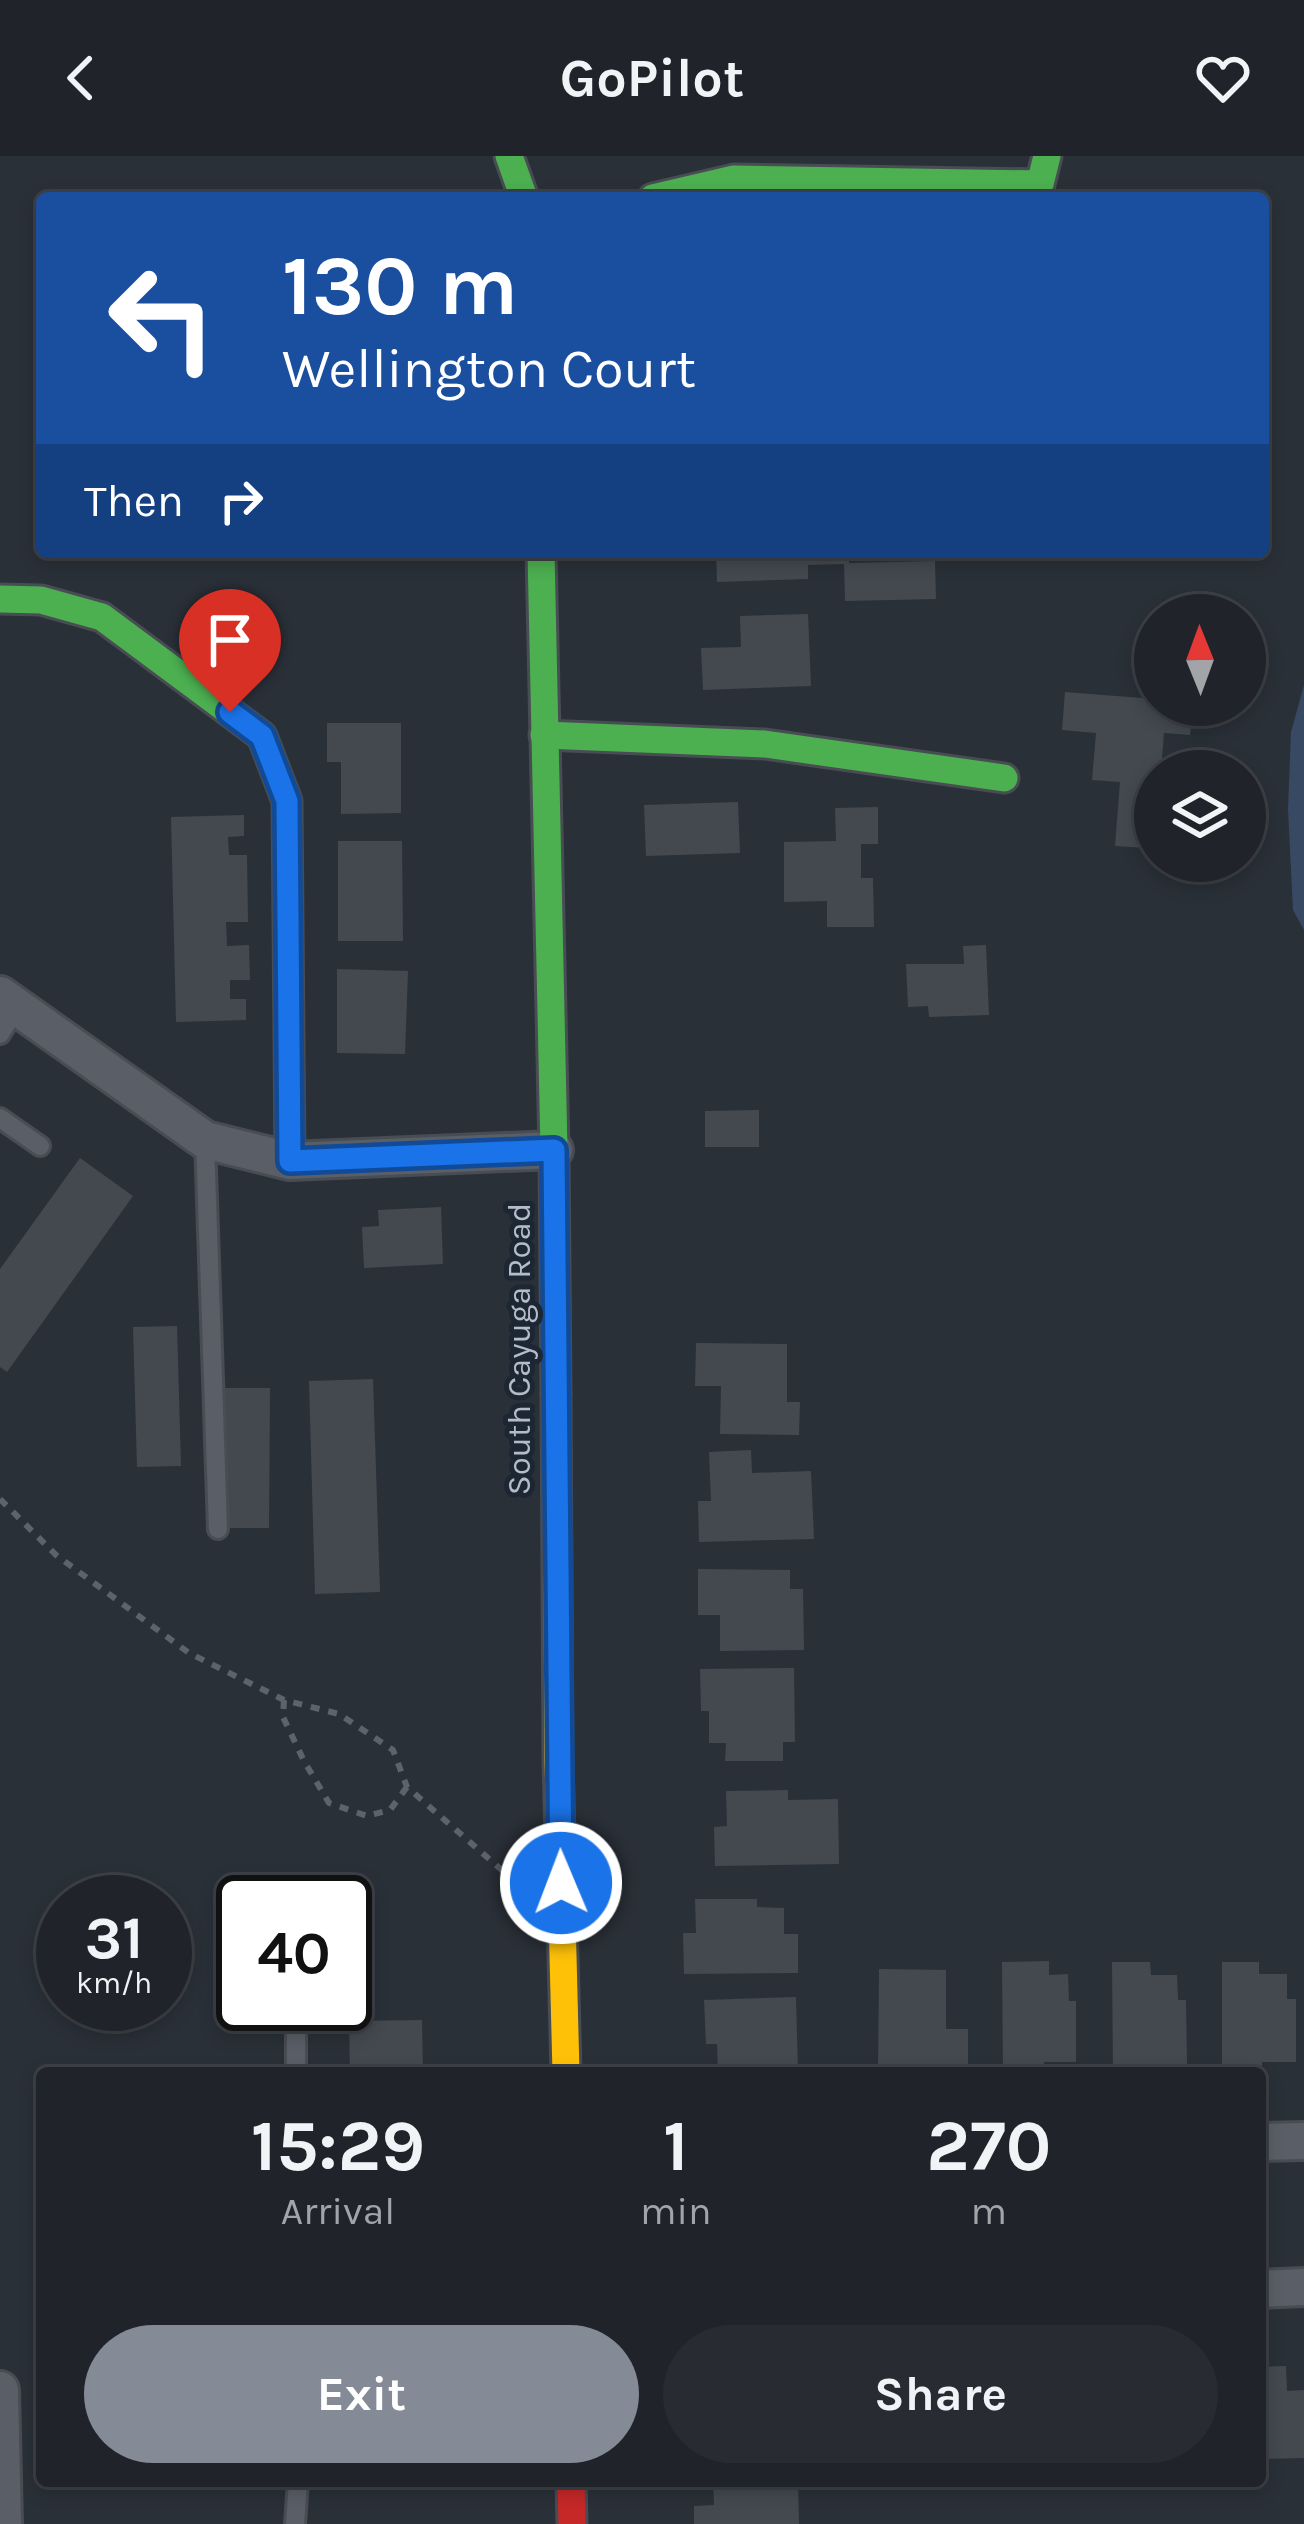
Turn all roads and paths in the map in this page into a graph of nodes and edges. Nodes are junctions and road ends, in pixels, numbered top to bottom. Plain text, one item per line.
1 (509, 156) edge
2 (1047, 156) edge
3 (522, 192) edge
4 (677, 192) edge
5 (541, 558) edge
6 (0, 599) edge
7 (544, 735) junction
8 (1004, 778) dead end
9 (6, 1012) edge
10 (0, 1118) edge
11 (205, 1140) junction
12 (40, 1146) dead end
13 (554, 1150) junction
14 (290, 1161) junction
15 (0, 1499) edge
16 (218, 1529) dead end
17 (284, 1700) junction
18 (406, 1786) junction
19 (562, 1924) junction
20 (296, 2031) edge
21 (296, 2067) edge
22 (566, 2067) edge
23 (1304, 2141) edge
24 (1266, 2142) edge
25 (1304, 2287) edge
26 (1266, 2289) edge
27 (0, 2390) edge
28 (298, 2487) edge
29 (571, 2487) edge
30 (3, 2524) edge
31 (295, 2524) edge
32 (572, 2524) edge

1 - 3 street
2 - 4 street
5 - 7 street, South Cayuga Road
6 - 14 street
7 - 8 street
7 - 13 street, South Cayuga Road
9 - 11 street
10 - 12 lane
11 - 14 street
11 - 16 lane
13 - 14 street
13 - 19 street, South Cayuga Road
15 - 17 path
17 - 18 path
17 - 18 path
18 - 19 path
19 - 22 street, South Cayuga Road
20 - 21 lane
23 - 24 street
25 - 26 street
27 - 30 street
28 - 31 lane
29 - 32 street

